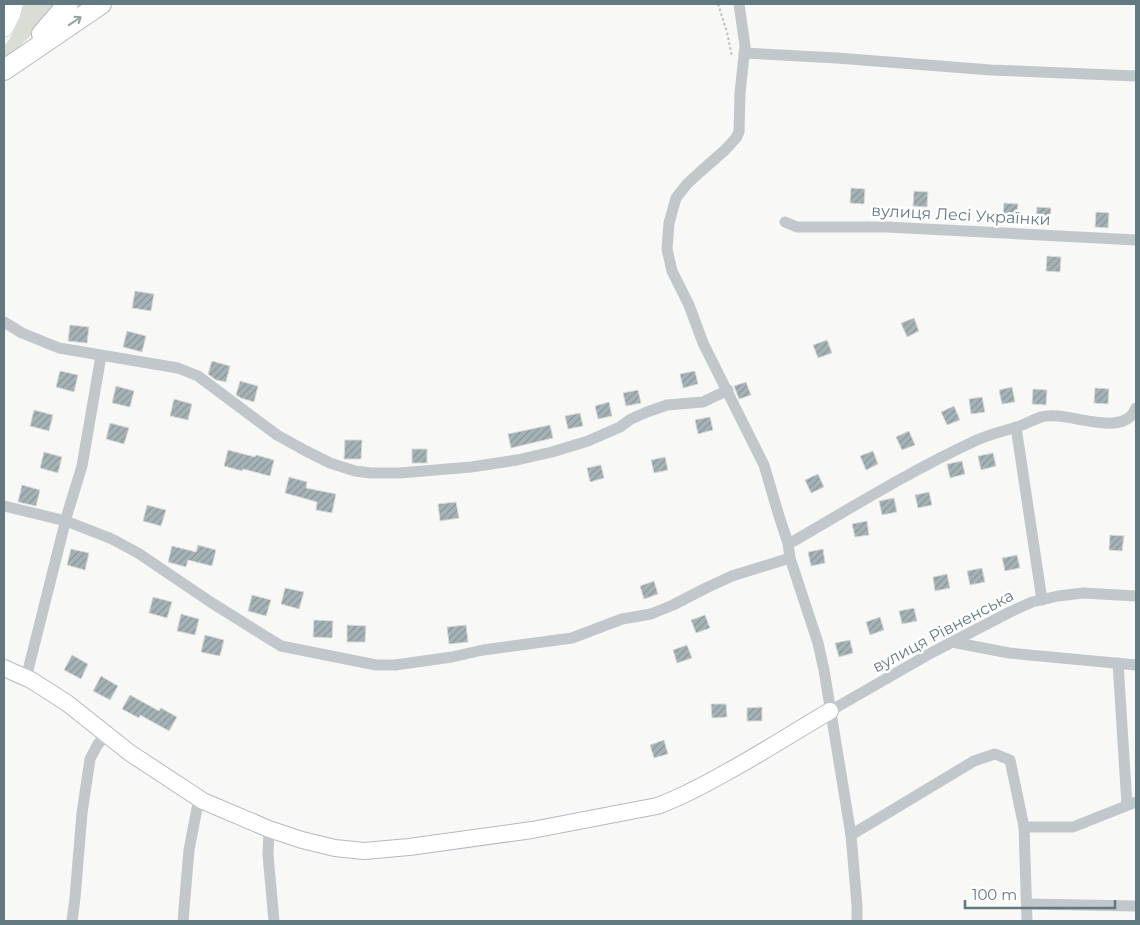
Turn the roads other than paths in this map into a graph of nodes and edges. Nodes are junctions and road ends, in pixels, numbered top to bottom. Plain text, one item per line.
1 (14, 4) edge
2 (68, 4) edge
3 (101, 4) edge
4 (739, 4) edge
5 (4, 28) edge
6 (744, 53) junction
7 (20, 58) junction
8 (4, 70) edge
9 (1136, 76) edge
10 (785, 222) dead end
11 (1136, 240) edge
12 (4, 322) edge
13 (101, 356) junction
14 (728, 390) junction
15 (1136, 408) edge
16 (1123, 422) junction
17 (1136, 422) edge
18 (1016, 427) junction
19 (4, 506) edge
20 (66, 521) junction
21 (788, 543) junction
22 (790, 558) junction
23 (1136, 596) edge
24 (1042, 600) junction
25 (952, 642) junction
26 (1118, 663) junction
27 (1136, 665) edge
28 (4, 668) edge
29 (26, 678) junction
30 (830, 710) junction
31 (106, 735) junction
32 (199, 798) junction
33 (1131, 803) edge
34 (1024, 827) junction
35 (269, 829) junction
36 (851, 835) junction
37 (1027, 904) junction
38 (1136, 906) edge
39 (72, 921) edge
40 (183, 921) edge
41 (274, 921) edge
42 (857, 921) edge
43 (1026, 921) edge

1 - 5 main road
2 - 7 highway
7 -> 3 highway
4 - 6 street
6 - 9 street
6 - 14 street
7 - 8 highway
10 - 11 street, вулиця Лесі Українки
12 - 13 street
13 - 14 street
13 - 20 street
14 - 21 street
15 - 16 street
16 - 17 street
16 - 18 street
18 - 21 street
18 - 24 street
19 - 20 street
20 - 22 street
20 - 29 street
21 - 22 street
22 - 30 street
23 - 24 street, вулиця Рівненська
24 - 25 street, вулиця Рівненська
25 - 26 street
25 - 30 street, вулиця Рівненська
26 - 27 street
26 - 33 street
28 - 29 street
29 - 31 street
30 - 35 street
30 - 36 street
31 - 32 street
31 - 39 street
32 - 35 street
32 - 40 street
33 - 34 street
34 - 36 street
34 - 37 street
35 - 41 street
36 - 42 street
37 - 38 street
37 - 43 street

